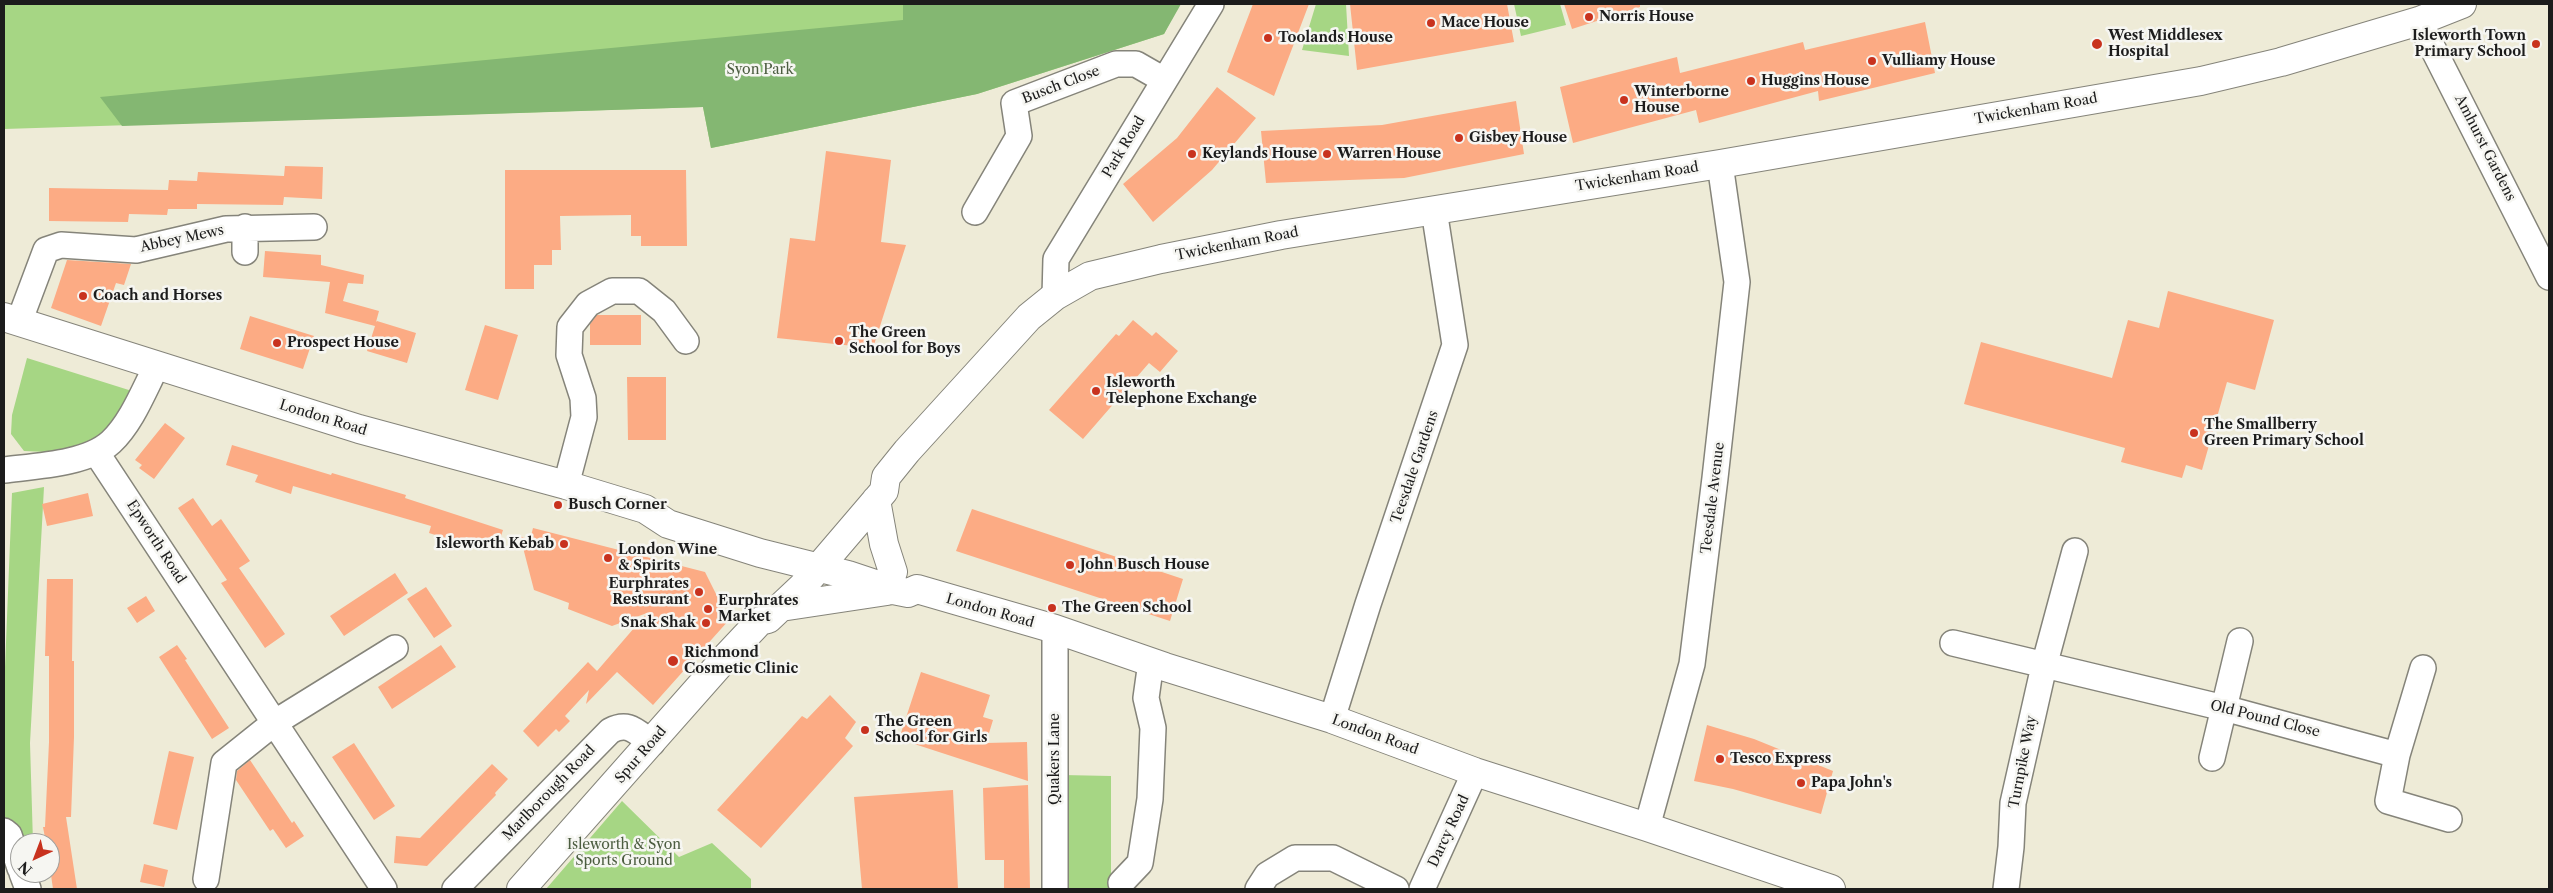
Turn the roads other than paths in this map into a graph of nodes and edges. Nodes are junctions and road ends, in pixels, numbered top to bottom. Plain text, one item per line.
1 (1211, 4) edge
2 (2462, 4) edge
3 (2419, 21) junction
4 (1164, 80) junction
5 (1720, 164) junction
6 (1434, 210) junction
7 (976, 212) dead end
8 (245, 227) junction
9 (314, 227) dead end
10 (246, 252) dead end
11 (2549, 277) edge
12 (1055, 296) junction
13 (12, 319) edge
14 (686, 341) dead end
15 (157, 365) junction
16 (96, 452) junction
17 (4, 470) edge
18 (566, 485) junction
19 (881, 488) junction
20 (2075, 551) dead end
21 (816, 557) junction
22 (901, 584) junction
23 (771, 614) junction
24 (1055, 629) junction
25 (2240, 641) dead end
26 (1953, 643) dead end
27 (395, 648) dead end
28 (1151, 662) junction
29 (2044, 666) junction
30 (2423, 668) dead end
31 (2224, 708) junction
32 (1332, 719) junction
33 (274, 723) junction
34 (652, 743) junction
35 (2397, 755) junction
36 (2212, 758) dead end
37 (1475, 772) junction
38 (2449, 819) dead end
39 (1647, 827) junction
40 (206, 879) dead end
41 (1121, 883) dead end
42 (384, 889) edge
43 (455, 889) edge
44 (521, 889) edge
45 (1055, 889) edge
46 (1258, 889) edge
47 (1396, 889) edge
48 (1422, 889) edge
49 (1831, 889) edge
50 (2006, 889) edge

1 - 4 street, Park Road
2 - 3 main road, Twickenham Road
3 - 5 main road, Twickenham Road
3 - 11 street, Amhurst Gardens
4 - 7 street, Busch Close
4 - 12 street, Park Road
5 - 6 main road, Twickenham Road
5 - 39 street, Teesdale Avenue
6 - 12 main road, Twickenham Road
6 - 32 street, Teesdale Gardens
8 - 9 street, Abbey Mews
8 - 10 street, Abbey Mews
8 - 13 street, Abbey Mews
12 - 19 main road, Twickenham Road
13 - 15 main road, London Road
14 - 18 street
15 - 16 street
15 - 18 main road, London Road
16 - 17 street
16 - 33 street, Epworth Road
18 - 21 main road, London Road
19 - 21 main road, Twickenham Road
19 - 22 main road
20 - 29 street, Turnpike Way
21 - 22 main road, London Road
21 - 23 main road, Spur Road
22 - 23 main road
22 - 24 main road, London Road
23 - 34 main road, Spur Road
24 - 28 main road, London Road
24 - 45 street, Quakers Lane
25 - 31 street
26 - 29 street
27 - 33 street
28 - 32 main road, London Road
28 - 41 street
29 - 31 street, Old Pound Close
29 - 50 street, Turnpike Way
30 - 35 street
31 - 35 street, Old Pound Close
31 - 36 street
32 - 37 main road, London Road
33 - 40 street
33 - 42 street, Epworth Road
34 - 43 street, Marlborough Road
34 - 44 main road, Spur Road
35 - 38 street
37 - 39 main road, London Road
37 - 48 street, Darcy Road
39 - 49 main road, London Road
46 - 47 street

